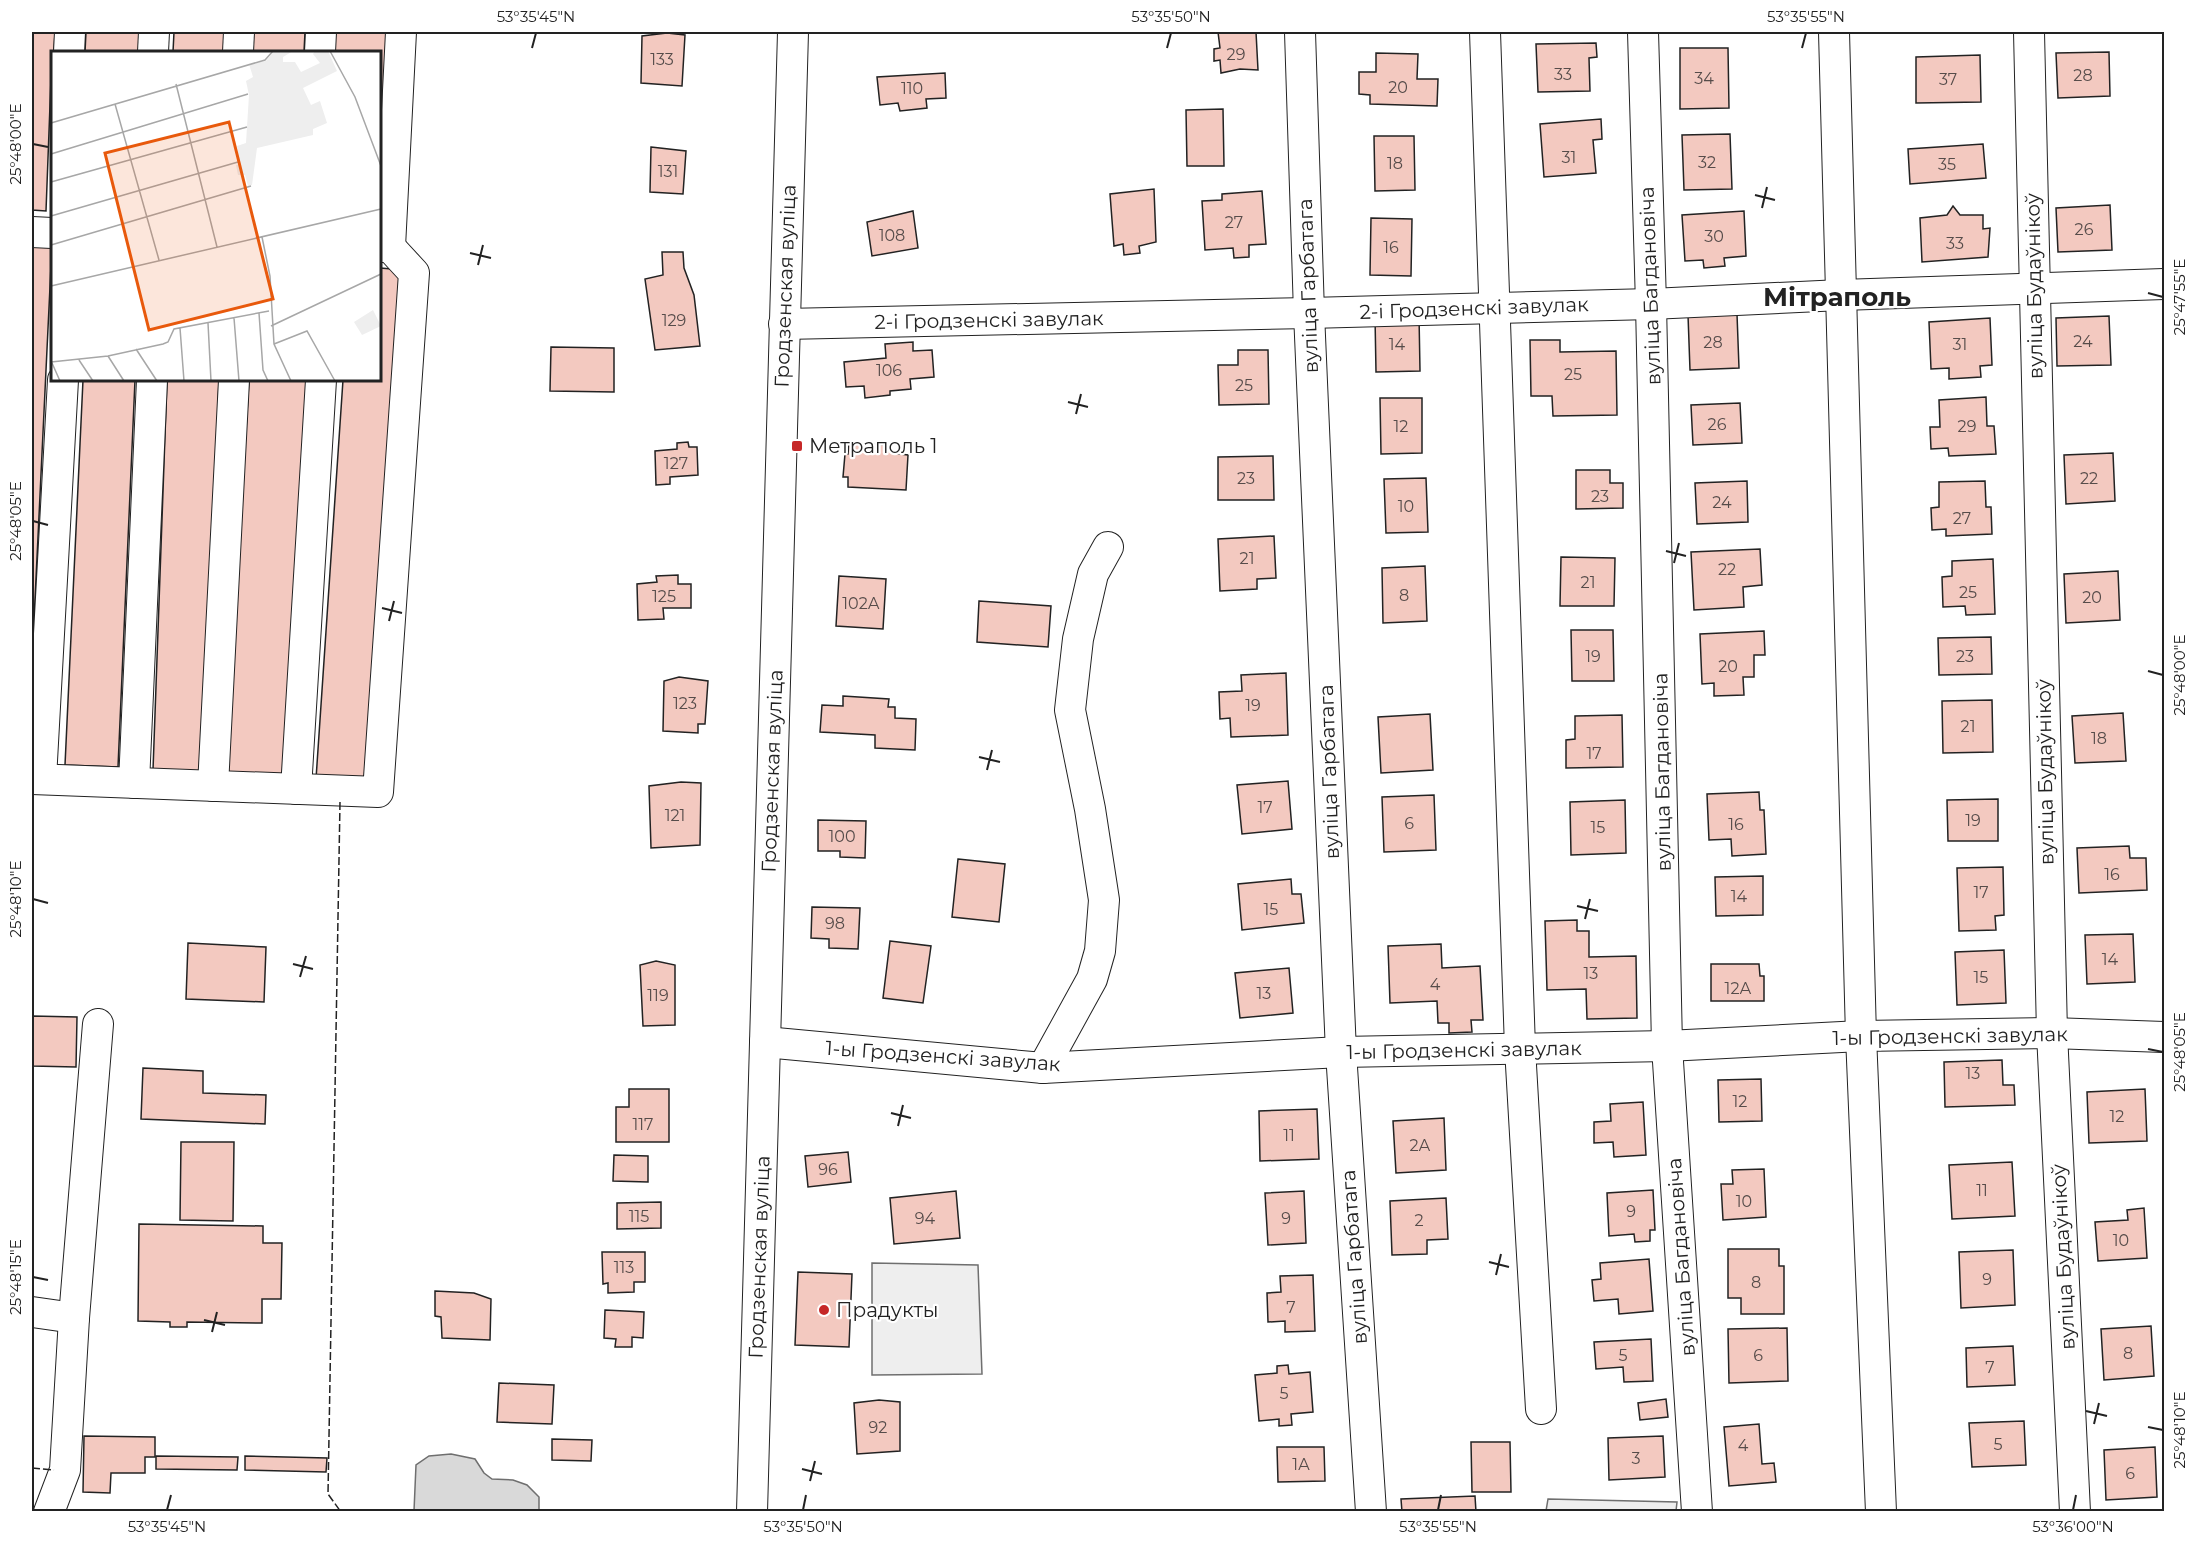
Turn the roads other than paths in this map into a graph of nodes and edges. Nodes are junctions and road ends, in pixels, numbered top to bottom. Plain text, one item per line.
1 (70, 32) edge
2 (154, 32) edge
3 (239, 32) edge
4 (321, 32) edge
5 (401, 32) edge
6 (792, 32) edge
7 (1300, 32) edge
8 (1485, 32) edge
9 (1643, 32) edge
10 (1834, 32) edge
11 (2029, 32) edge
12 (69, 51) edge
13 (153, 51) edge
14 (238, 51) edge
15 (320, 51) edge
16 (32, 232) edge
17 (51, 233) edge
18 (385, 247) edge
19 (2164, 284) edge
20 (2034, 288) junction
21 (1841, 295) junction
22 (1651, 304) junction
23 (1496, 307) junction
24 (1309, 314) junction
25 (784, 324) junction
26 (63, 381) edge
27 (152, 381) edge
28 (234, 381) edge
29 (321, 381) edge
30 (1108, 547) dead end
31 (36, 779) edge
32 (134, 783) junction
33 (213, 786) junction
34 (296, 789) junction
35 (98, 1024) dead end
36 (2052, 1033) junction
37 (1861, 1036) junction
38 (2164, 1037) edge
39 (765, 1042) junction
40 (1668, 1046) junction
41 (1520, 1048) junction
42 (1341, 1052) junction
43 (1044, 1068) junction
44 (32, 1312) edge
45 (74, 1318) junction
46 (1541, 1408) dead end
47 (49, 1512) edge
48 (752, 1512) edge
49 (1371, 1512) edge
50 (1697, 1512) edge
51 (1881, 1512) edge
52 (2075, 1512) edge

1 - 12 street
2 - 13 street
3 - 14 street
4 - 15 street
5 - 18 street
6 - 25 street, Гродзенская вуліца
7 - 24 street, вуліца Гарбатага
8 - 23 street
9 - 22 street, вуліца Багдановіча
10 - 21 street
11 - 20 street, вуліца Будаўнікоў
16 - 17 street
18 - 34 street
19 - 20 street, 2-і Гродзенскі завулак
20 - 21 street, 2-і Гродзенскі завулак
20 - 36 street, вуліца Будаўнікоў
21 - 22 street, 2-і Гродзенскі завулак
21 - 37 street
22 - 23 street, 2-і Гродзенскі завулак
22 - 40 street, вуліца Багдановіча
23 - 24 street, 2-і Гродзенскі завулак
23 - 41 street
24 - 25 street, 2-і Гродзенскі завулак
24 - 42 street, вуліца Гарбатага
25 - 39 street, Гродзенская вуліца
26 - 31 street
27 - 32 street
28 - 33 street
29 - 34 street
30 - 43 street
31 - 32 street
32 - 33 street
33 - 34 street
35 - 45 street
36 - 37 street, 1-ы Гродзенскі завулак
36 - 38 street, 1-ы Гродзенскі завулак
36 - 52 street, вуліца Будаўнікоў
37 - 40 street, 1-ы Гродзенскі завулак
37 - 51 street
39 - 43 street, 1-ы Гродзенскі завулак
39 - 48 street, Гродзенская вуліца
40 - 41 street, 1-ы Гродзенскі завулак
40 - 50 street, вуліца Багдановіча
41 - 42 street, 1-ы Гродзенскі завулак
41 - 46 street
42 - 43 street, 1-ы Гродзенскі завулак
42 - 49 street, вуліца Гарбатага
44 - 45 street
45 - 47 street

